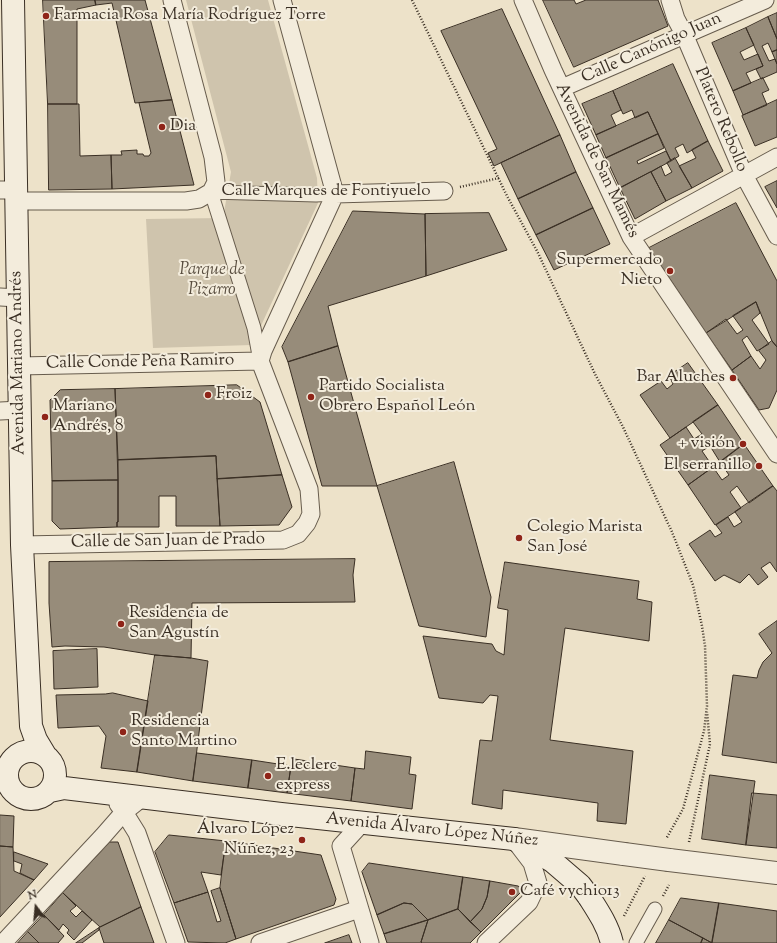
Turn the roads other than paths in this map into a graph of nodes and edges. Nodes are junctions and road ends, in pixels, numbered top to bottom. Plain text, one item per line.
1 (14, 0) edge
2 (172, 0) edge
3 (282, 0) edge
4 (523, 0) edge
5 (670, 0) edge
6 (765, 0) edge
7 (684, 34) junction
8 (7, 87) edge
9 (562, 88) junction
10 (777, 157) edge
11 (744, 175) junction
12 (211, 192) junction
13 (444, 192) road end
14 (11, 194) edge
15 (334, 194) junction
16 (777, 236) edge
17 (631, 237) junction
18 (9, 298) edge
19 (260, 361) junction
20 (19, 366) junction
21 (10, 410) edge
22 (775, 445) edge
23 (22, 546) junction
24 (31, 726) junction
25 (10, 760) edge
26 (50, 773) junction
27 (6, 791) edge
28 (109, 793) junction
29 (143, 797) junction
30 (124, 812) junction
31 (362, 823) junction
32 (514, 839) junction
33 (777, 873) edge
34 (359, 909) junction
35 (656, 909) dead end
36 (3, 943) edge
37 (176, 943) edge
38 (260, 943) edge
39 (370, 943) edge
40 (486, 943) edge
41 (612, 943) edge
42 (636, 943) edge

1 - 8 main road, Avenida Mariano Andrés
2 - 12 street
3 - 15 street
4 - 9 street, Avenida de San Mamés
5 - 7 street, Platero Rebollo
6 - 7 street, Calle Canónigo Juan
7 - 9 street, Calle Canónigo Juan
7 - 11 street, Platero Rebollo
8 - 14 main road, Avenida Mariano Andrés
9 - 17 street, Avenida de San Mamés
10 - 11 street
11 - 16 street, Platero Rebollo
11 - 17 street
12 - 14 street, Calle Marques de Fontiyuelo
12 - 15 street, Calle Marques de Fontiyuelo
12 - 19 street
13 - 15 street, Calle Marques de Fontiyuelo
14 - 18 main road, Avenida Mariano Andrés
15 - 19 street
17 - 22 street, Avenida de San Mamés
18 - 20 main road, Avenida Mariano Andrés
19 - 20 street, Calle Conde Peña Ramiro
19 - 23 street, Calle de San Juan de Prado
20 - 21 main road, Avenida Mariano Andrés
21 - 23 main road, Avenida Mariano Andrés
23 - 24 main road, Avenida Mariano Andrés
24 - 25 main road, Avenida Mariano Andrés
24 - 26 main road, Avenida Mariano Andrés
25 - 26 main road
25 - 27 main road
26 - 27 main road
26 - 28 main road, Avenida Álvaro López Núñez
28 - 29 main road, Avenida Álvaro López Núñez
28 - 30 street
29 - 30 street
29 - 31 main road, Avenida Álvaro López Núñez
30 - 36 street
30 - 37 street
31 - 32 main road, Avenida Álvaro López Núñez
31 - 34 street
32 - 33 main road, Avenida Álvaro López Núñez, bridge
32 - 40 street
32 - 41 main road, bridge
34 - 38 street
34 - 39 street
35 - 42 street

